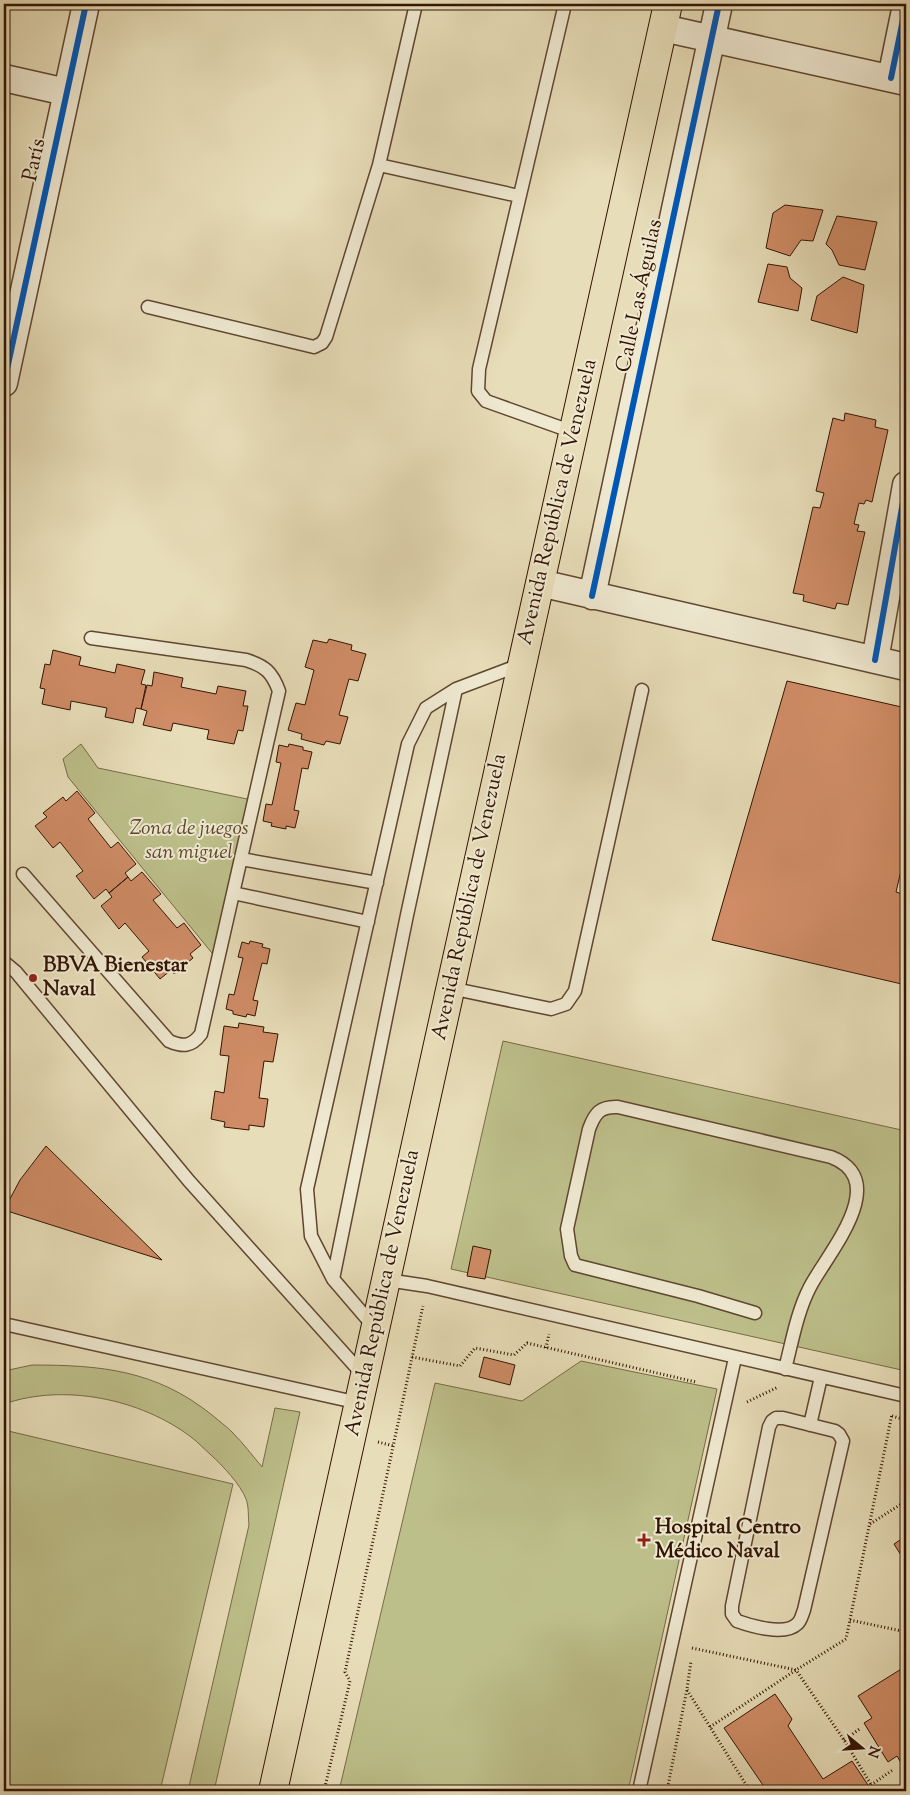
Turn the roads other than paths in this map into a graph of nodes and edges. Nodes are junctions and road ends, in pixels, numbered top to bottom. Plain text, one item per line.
1 (86, 4) edge
2 (416, 4) edge
3 (565, 4) edge
4 (719, 4) edge
5 (906, 5) edge
6 (666, 16) edge
7 (712, 39) junction
8 (4, 78) edge
9 (898, 80) edge
10 (66, 92) junction
11 (379, 165) junction
12 (519, 196) junction
13 (148, 307) dead end
14 (4, 383) edge
15 (574, 432) junction
16 (906, 486) edge
17 (540, 583) junction
18 (592, 596) junction
19 (91, 638) dead end
20 (875, 660) junction
21 (522, 664) junction
22 (906, 667) edge
23 (456, 689) junction
24 (642, 690) dead end
25 (241, 859) junction
26 (23, 874) dead end
27 (377, 883) junction
28 (233, 893) junction
29 (368, 922) junction
30 (4, 962) edge
31 (450, 988) junction
32 (334, 1279) junction
33 (387, 1280) junction
34 (755, 1313) dead end
35 (4, 1324) edge
36 (376, 1329) junction
37 (735, 1358) junction
38 (786, 1369) junction
39 (365, 1377) junction
40 (821, 1377) junction
41 (902, 1395) edge
42 (359, 1403) junction
43 (810, 1425) junction
44 (272, 1791) edge
45 (639, 1791) edge

1 - 10 street, París
2 - 11 lane
3 - 12 lane
4 - 7 street, Calle Las Águilas
5 - 9 street
6 - 7 street
6 - 15 main road, Avenida República de Venezuela
7 - 9 street
7 - 18 street, Calle Las Águilas
8 - 10 street
10 - 14 street, París
11 - 12 lane
11 - 13 lane
12 - 15 lane
15 - 17 main road, Avenida República de Venezuela
16 - 20 street
17 - 18 street
17 - 21 main road, Avenida República de Venezuela
18 - 20 street
19 - 25 lane
20 - 22 street
21 - 23 lane
21 - 31 main road, Avenida República de Venezuela
23 - 27 lane
23 - 32 lane
24 - 31 lane
25 - 27 lane
25 - 28 lane
26 - 28 lane
27 - 29 lane
28 - 29 lane
29 - 32 lane
30 - 39 lane
31 - 33 main road, Avenida República de Venezuela
32 - 36 lane
33 - 36 main road, Avenida República de Venezuela
33 - 37 lane
34 - 38 lane
35 - 42 lane
36 - 39 main road, Avenida República de Venezuela
37 - 38 lane
37 - 45 lane
38 - 40 lane
39 - 42 main road, Avenida República de Venezuela
40 - 41 lane
40 - 43 lane
42 - 44 main road, Avenida República de Venezuela
43 - 43 lane

